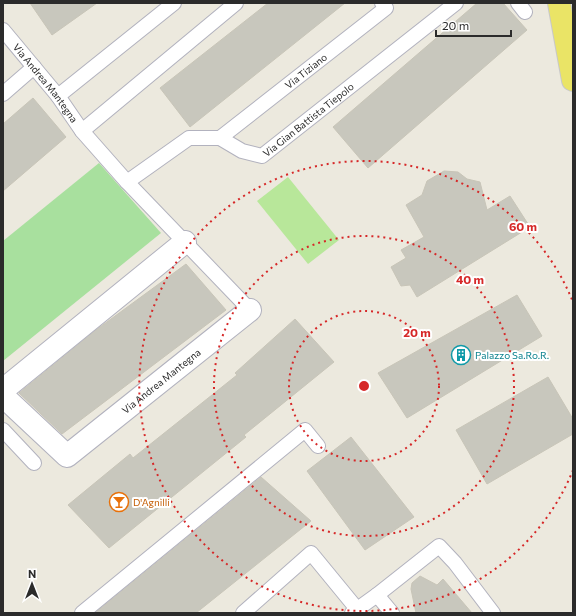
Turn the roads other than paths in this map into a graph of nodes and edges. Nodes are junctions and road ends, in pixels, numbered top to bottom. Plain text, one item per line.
1 (174, 3) edge
2 (236, 3) edge
3 (382, 3) edge
4 (456, 3) edge
5 (560, 3) edge
6 (3, 30) edge
7 (571, 56) edge
8 (34, 67) junction
9 (573, 80) edge
10 (3, 94) edge
11 (58, 96) junction
12 (82, 131) junction
13 (220, 138) junction
14 (127, 182) junction
15 (185, 242) junction
16 (250, 310) joint
17 (3, 390) edge
18 (3, 396) edge
19 (3, 430) edge
20 (318, 446) dead end
21 (34, 463) dead end
22 (377, 595) junction
23 (355, 611) edge
24 (82, 613) edge
25 (243, 613) edge
26 (392, 613) edge
27 (493, 613) edge

1 - 11 lane
2 - 12 lane
3 - 13 lane, Via Tiziano
4 - 13 lane, Via Gian Battista Tiepolo
5 - 7 main road
6 - 8 lane, Via Andrea Mantegna
7 - 9 main road
8 - 10 lane
8 - 11 lane, Via Andrea Mantegna
11 - 12 lane, Via Andrea Mantegna
12 - 14 lane, Via Andrea Mantegna
13 - 14 lane
14 - 15 lane, Via Andrea Mantegna
15 - 16 lane, Via Andrea Mantegna
15 - 17 street
16 - 18 street, Via Andrea Mantegna
19 - 21 lane
20 - 24 lane
22 - 23 lane
22 - 26 lane
22 - 27 lane
23 - 25 lane

